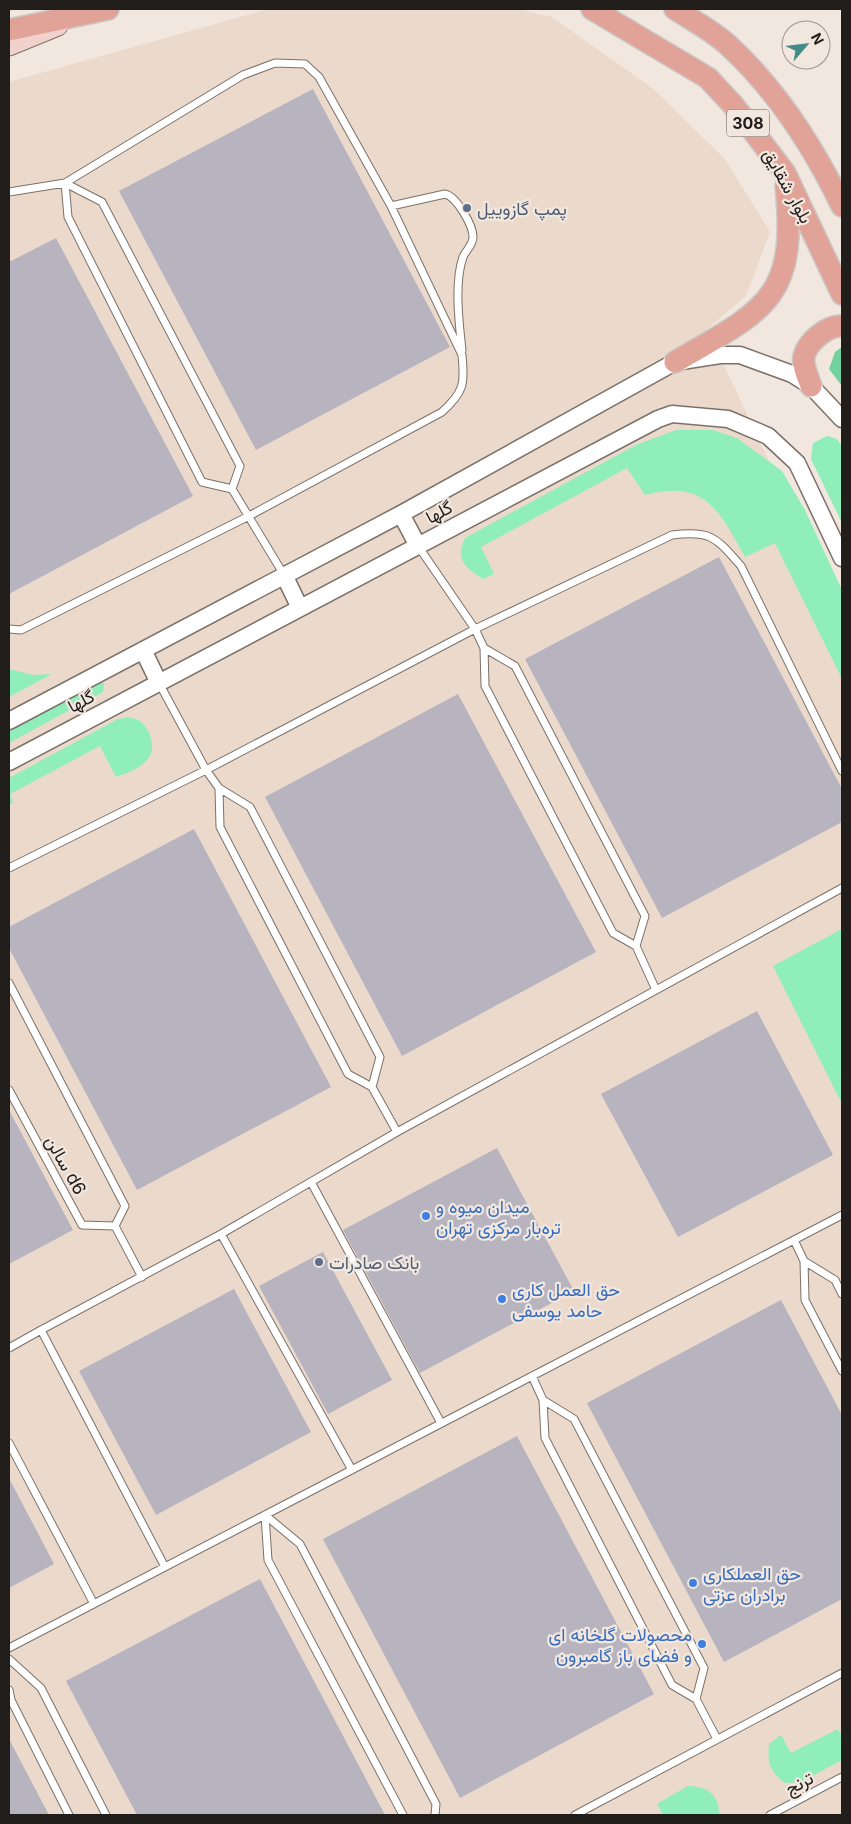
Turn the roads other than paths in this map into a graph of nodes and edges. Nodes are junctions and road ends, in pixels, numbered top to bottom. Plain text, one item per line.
1 (592, 9) edge
2 (675, 9) edge
3 (100, 10) edge
4 (9, 30) edge
5 (9, 46) edge
6 (785, 173) junction
7 (66, 183) junction
8 (9, 192) edge
9 (391, 206) junction
10 (842, 206) edge
11 (842, 294) edge
12 (842, 326) edge
13 (462, 355) junction
14 (675, 362) junction
15 (810, 386) junction
16 (842, 419) edge
17 (232, 489) junction
18 (401, 514) junction
19 (249, 516) junction
20 (418, 546) junction
21 (842, 558) edge
22 (284, 575) junction
23 (300, 608) junction
24 (9, 629) edge
25 (475, 629) junction
26 (484, 648) junction
27 (143, 650) junction
28 (159, 682) junction
29 (9, 721) edge
30 (9, 762) edge
31 (206, 770) junction
32 (842, 771) edge
33 (219, 788) junction
34 (9, 868) edge
35 (842, 888) edge
36 (636, 946) junction
37 (9, 983) edge
38 (656, 990) junction
39 (372, 1087) junction
40 (9, 1090) edge
41 (397, 1132) junction
42 (311, 1182) junction
43 (842, 1215) edge
44 (115, 1226) junction
45 (221, 1234) junction
46 (794, 1240) junction
47 (804, 1261) junction
48 (142, 1277) junction
49 (842, 1294) edge
50 (41, 1330) junction
51 (9, 1348) edge
52 (842, 1371) edge
53 (532, 1376) junction
54 (543, 1400) junction
55 (441, 1423) junction
56 (9, 1443) edge
57 (352, 1470) junction
58 (265, 1515) junction
59 (164, 1567) junction
60 (94, 1604) junction
61 (9, 1648) edge
62 (9, 1659) edge
63 (842, 1673) edge
64 (9, 1690) edge
65 (696, 1698) junction
66 (717, 1739) junction
67 (842, 1777) edge
68 (69, 1815) edge
69 (106, 1815) edge
70 (403, 1815) edge
71 (435, 1815) edge
72 (575, 1815) edge
73 (770, 1815) edge

1 - 6 main road, بلوار شقایق / 308
2 - 10 main road, بلوار شقایق
3 - 4 main road
3 - 5 main road
6 - 11 main road, بلوار شقایق / 308
6 - 14 main road
7 - 8 lane
7 - 9 lane
7 - 17 lane
7 - 17 lane
9 - 13 lane
9 - 13 lane
12 - 15 main road
13 - 19 lane
14 - 15 street, گلها
14 - 18 street, گلها
15 - 16 street, گلها
17 - 19 lane
18 - 20 street
18 - 22 street, گلها
19 - 22 lane
19 - 24 lane
20 - 21 street, گلها
20 - 23 street, گلها
20 - 25 lane
22 - 23 street
22 - 27 street, گلها
23 - 28 street, گلها
25 - 26 lane
25 - 31 lane
25 - 32 lane
26 - 36 lane
26 - 36 lane
27 - 28 street
27 - 29 street, گلها
28 - 30 street, گلها
28 - 31 lane
31 - 33 lane
31 - 34 lane
33 - 39 lane
33 - 39 lane
35 - 38 lane
36 - 38 lane
37 - 44 lane
38 - 41 lane
39 - 41 lane
40 - 44 lane, سالن d6
41 - 42 lane
42 - 45 lane
42 - 55 lane
43 - 46 lane
44 - 48 lane
45 - 48 lane
45 - 57 lane
46 - 47 lane
46 - 53 lane
47 - 49 lane
47 - 52 lane
48 - 50 lane
50 - 51 lane
50 - 59 lane
53 - 54 lane
53 - 55 lane
54 - 65 lane
54 - 65 lane
55 - 57 lane
56 - 60 lane
57 - 58 lane
58 - 59 lane
58 - 70 lane
58 - 71 lane
59 - 60 lane
60 - 61 lane
62 - 69 lane
63 - 66 lane
64 - 68 lane
65 - 66 lane
66 - 72 lane
67 - 73 lane, ترنج

